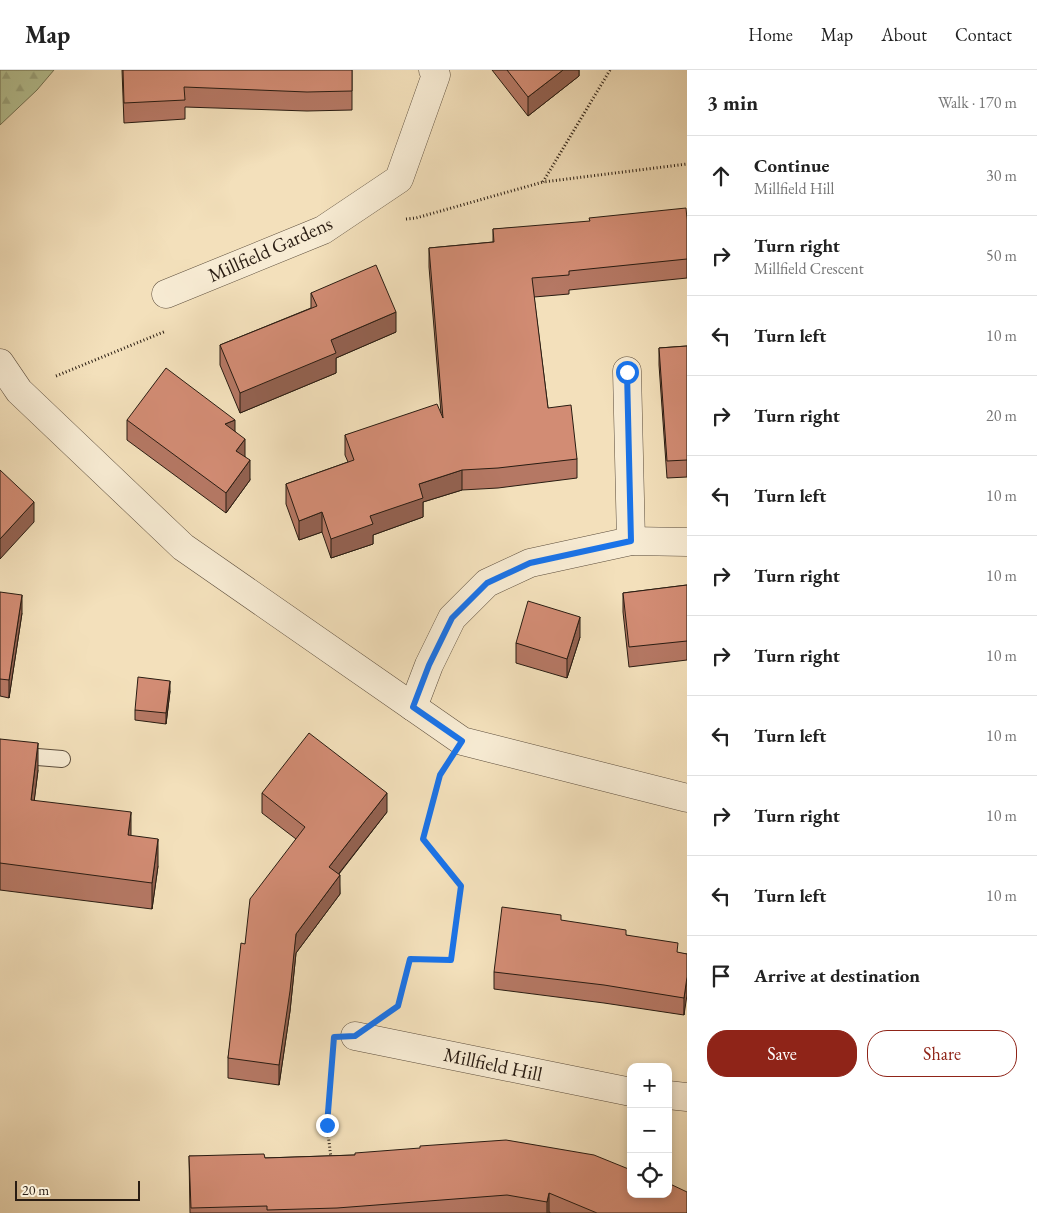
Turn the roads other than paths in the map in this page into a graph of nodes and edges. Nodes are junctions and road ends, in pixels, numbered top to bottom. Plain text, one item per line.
1 (433, 70) edge
2 (166, 294) road end
3 (0, 362) edge
4 (627, 372) dead end
5 (631, 541) junction
6 (687, 542) edge
7 (413, 707) junction
8 (0, 754) edge
9 (62, 759) dead end
10 (687, 798) edge
11 (355, 1036) road end
12 (627, 1091) edge
13 (672, 1095) edge
14 (687, 1097) edge

1 - 2 street, Millfield Gardens
3 - 7 street
4 - 5 street
5 - 6 street
5 - 7 street
7 - 10 street
8 - 9 lane
11 - 12 street, Millfield Hill
13 - 14 street

